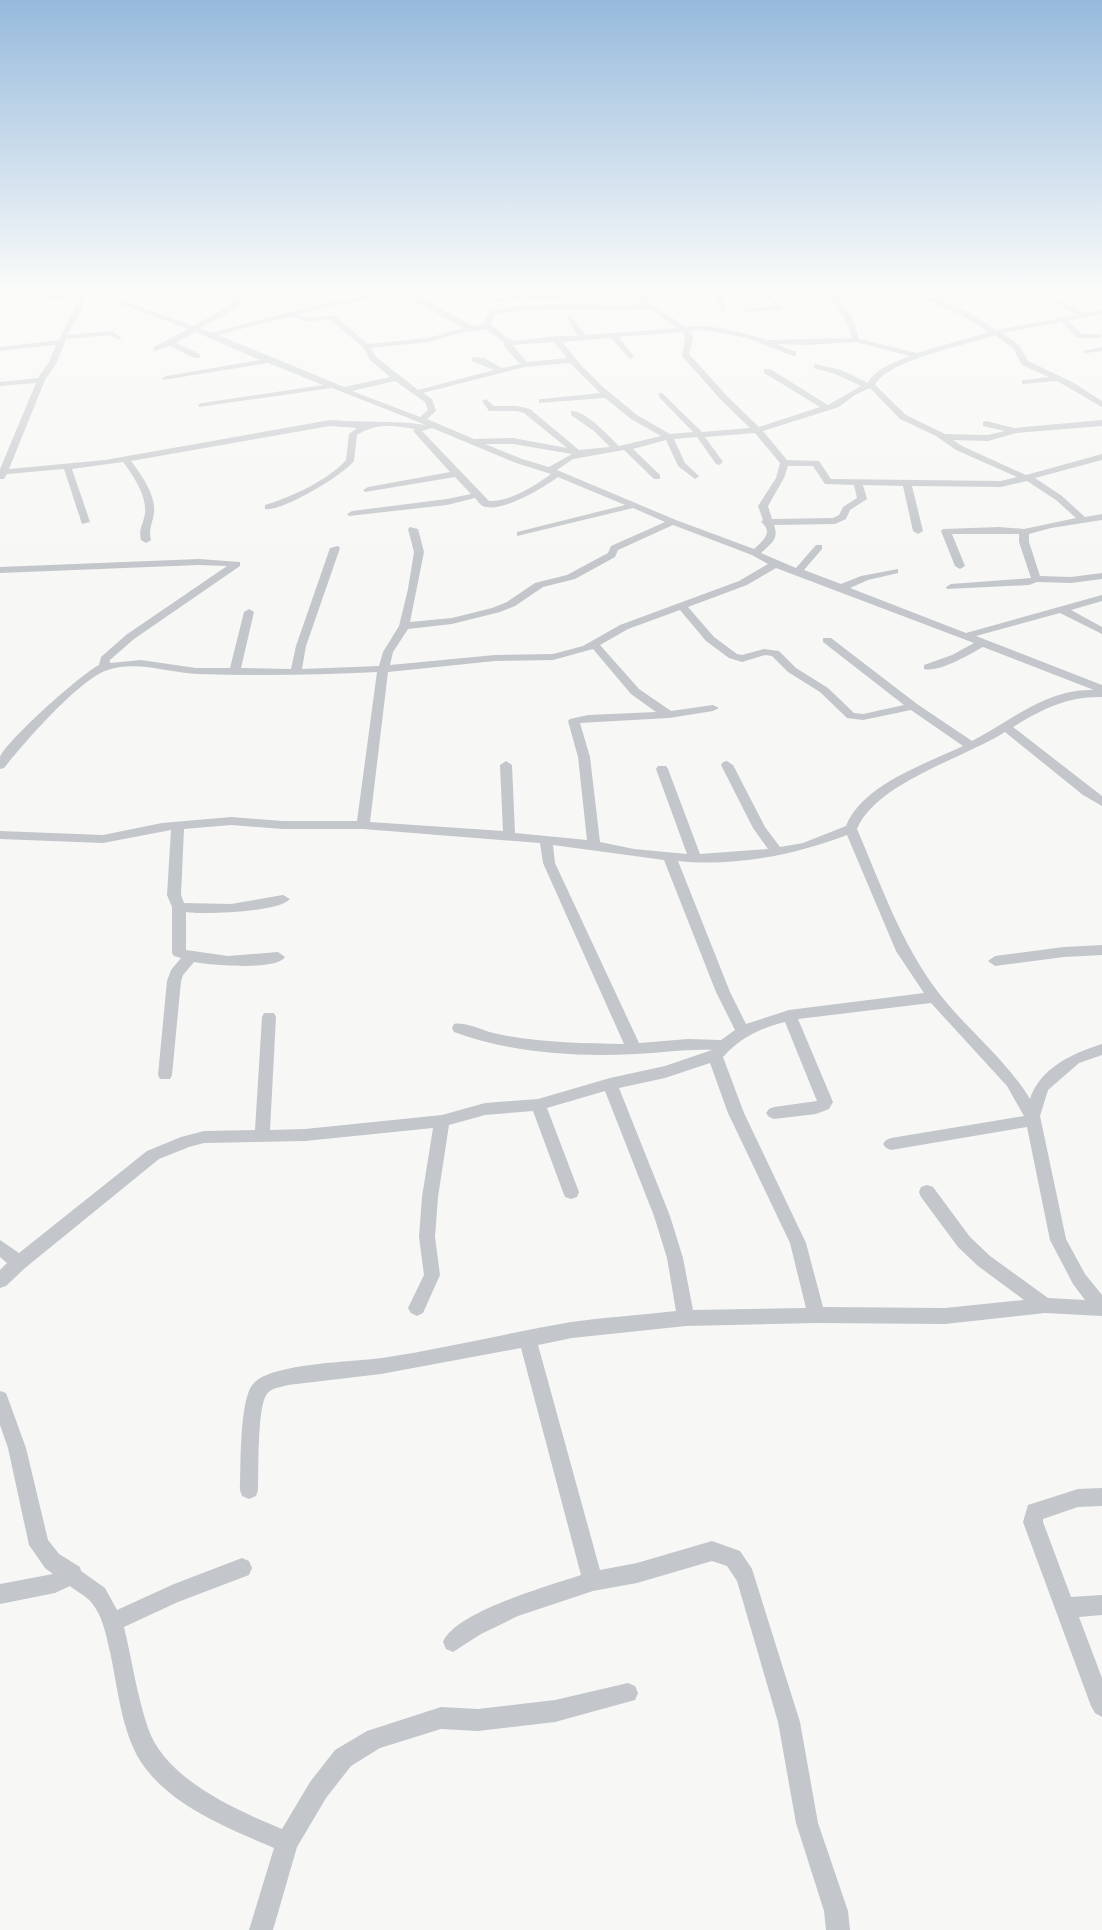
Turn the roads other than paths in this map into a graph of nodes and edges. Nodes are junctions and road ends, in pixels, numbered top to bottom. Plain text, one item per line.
1 (41, 380) joint
2 (317, 380) edge
3 (387, 380) edge
4 (399, 380) edge
5 (465, 380) edge
6 (592, 380) edge
7 (707, 380) edge
8 (782, 380) edge
9 (857, 380) edge
10 (872, 380) edge
11 (1045, 380) edge
12 (1059, 380) edge
13 (1025, 382) dead end
14 (0, 384) edge
15 (869, 385) junction
16 (332, 386) junction
17 (344, 390) junction
18 (418, 392) junction
19 (662, 394) dead end
20 (607, 395) junction
21 (486, 401) dead end
22 (542, 401) dead end
23 (202, 405) dead end
24 (1102, 405) edge
25 (827, 408) junction
26 (574, 413) dead end
27 (1102, 423) edge
28 (421, 424) junction
29 (986, 424) dead end
30 (366, 426) junction
31 (758, 430) junction
32 (1014, 431) junction
33 (701, 434) junction
34 (668, 437) junction
35 (943, 437) junction
36 (473, 441) junction
37 (626, 447) junction
38 (616, 448) junction
39 (579, 452) junction
40 (1102, 457) edge
41 (125, 459) junction
42 (719, 462) dead end
43 (784, 463) junction
44 (67, 466) junction
45 (553, 471) junction
46 (2, 472) edge
47 (456, 474) junction
48 (695, 476) dead end
49 (657, 477) dead end
50 (1027, 478) junction
51 (858, 482) junction
52 (907, 483) junction
53 (368, 490) dead end
54 (476, 495) junction
55 (636, 505) junction
56 (268, 507) dead end
57 (352, 514) dead end
58 (1102, 518) edge
59 (1086, 520) junction
60 (85, 522) dead end
61 (673, 522) junction
62 (766, 522) junction
63 (1102, 527) edge
64 (412, 529) dead end
65 (918, 531) dead end
66 (1024, 532) junction
67 (520, 534) dead end
68 (146, 540) dead end
69 (819, 547) dead end
70 (335, 548) dead end
71 (755, 553) junction
72 (775, 564) junction
73 (960, 566) dead end
74 (0, 570) edge
75 (895, 571) dead end
76 (798, 572) junction
77 (1102, 576) edge
78 (1036, 579) junction
79 (840, 588) junction
80 (951, 588) dead end
81 (1102, 598) edge
82 (682, 606) junction
83 (1061, 609) junction
84 (249, 612) dead end
85 (404, 626) junction
86 (1102, 631) edge
87 (966, 636) junction
88 (827, 640) dead end
89 (982, 642) junction
90 (593, 643) junction
91 (104, 666) junction
92 (928, 667) dead end
93 (383, 669) junction
94 (235, 671) junction
95 (296, 672) junction
96 (1102, 689) edge
97 (1102, 694) edge
98 (913, 706) junction
99 (713, 708) dead end
100 (669, 715) junction
101 (1005, 726) junction
102 (971, 746) junction
103 (726, 765) dead end
104 (0, 766) edge
105 (506, 766) dead end
106 (662, 770) dead end
107 (1102, 802) edge
108 (178, 825) junction
109 (363, 825) junction
110 (851, 829) junction
111 (0, 835) edge
112 (508, 836) junction
113 (827, 838) junction
114 (546, 840) junction
115 (594, 845) junction
116 (858, 846) junction
117 (777, 852) junction
118 (670, 858) junction
119 (695, 859) junction
120 (283, 899) dead end
121 (179, 907) junction
122 (1102, 950) edge
123 (190, 957) junction
124 (278, 957) dead end
125 (995, 961) dead end
126 (934, 997) junction
127 (789, 1016) junction
128 (270, 1017) dead end
129 (459, 1028) dead end
130 (742, 1030) junction
131 (634, 1048) junction
132 (1102, 1048) edge
133 (718, 1050) junction
134 (165, 1075) dead end
135 (610, 1084) junction
136 (538, 1105) junction
137 (774, 1113) dead end
138 (1032, 1118) junction
139 (442, 1121) junction
140 (262, 1136) junction
141 (892, 1144) dead end
142 (571, 1192) dead end
143 (927, 1192) dead end
144 (0, 1246) edge
145 (19, 1262) junction
146 (0, 1281) edge
147 (1045, 1305) junction
148 (417, 1308) dead end
149 (1102, 1308) edge
150 (816, 1314) junction
151 (686, 1318) junction
152 (527, 1338) junction
153 (0, 1399) edge
154 (249, 1490) dead end
155 (1102, 1497) edge
156 (242, 1568) dead end
157 (73, 1574) junction
158 (593, 1581) junction
159 (0, 1594) edge
160 (1102, 1605) edge
161 (1065, 1608) junction
162 (113, 1622) junction
163 (453, 1642) dead end
164 (628, 1693) dead end
165 (1102, 1706) edge
166 (287, 1842) junction
167 (261, 1930) edge
168 (838, 1930) edge

1 - 14 street
1 - 46 street
2 - 16 street
3 - 17 street
4 - 18 street
5 - 18 street
6 - 20 street
7 - 31 street
8 - 25 street
9 - 15 street
10 - 15 street
11 - 13 street
12 - 24 street
15 - 25 street
15 - 35 street
16 - 17 street
16 - 23 street
17 - 28 street
18 - 28 street
19 - 33 street
20 - 22 street
20 - 34 street
21 - 39 street
25 - 31 street
26 - 38 street
27 - 32 street
28 - 30 street
28 - 36 street
28 - 47 street
29 - 32 street
30 - 41 street
30 - 56 street
31 - 33 street
31 - 43 street
32 - 35 street
33 - 34 street
33 - 42 street
34 - 37 street
34 - 48 street
35 - 50 street
36 - 39 street
36 - 45 street
37 - 38 street
37 - 49 street
38 - 39 street
39 - 45 street
40 - 50 street
41 - 44 street
41 - 68 street
43 - 51 street
43 - 62 street
44 - 46 street
44 - 60 street
45 - 54 street
45 - 55 street
47 - 53 street
47 - 54 street
50 - 52 street
50 - 59 street
51 - 52 street
51 - 62 street
52 - 65 street
54 - 57 street
55 - 61 street
55 - 67 street
58 - 59 street
59 - 63 street
59 - 66 street
61 - 71 street
61 - 85 street
62 - 71 street
64 - 85 street
66 - 73 street
66 - 78 street
69 - 76 street
70 - 95 street
71 - 72 street
72 - 76 street
72 - 82 street
74 - 91 street
75 - 79 street
76 - 79 street
77 - 78 street
78 - 80 street
79 - 87 street
81 - 83 street
82 - 90 street
82 - 98 street
83 - 86 street
83 - 87 street
84 - 94 street
85 - 93 street
87 - 89 street
88 - 98 street
89 - 92 street
89 - 96 street
90 - 93 street
90 - 100 street
91 - 94 street
91 - 104 street
93 - 95 street
93 - 109 street
94 - 95 street
97 - 101 street
98 - 102 street
99 - 100 street
100 - 115 street
101 - 102 street
101 - 107 street
102 - 110 street
103 - 117 street
105 - 112 street
106 - 119 street
108 - 109 street
108 - 111 street
108 - 121 street
109 - 112 street
110 - 113 street
110 - 116 street
112 - 114 street
113 - 116 street
113 - 117 street
114 - 115 street
114 - 131 street
115 - 118 street
116 - 126 street
117 - 119 street
118 - 119 street
118 - 130 street
120 - 121 street
121 - 123 street
122 - 125 street
123 - 124 street
123 - 134 street
126 - 127 street
126 - 138 street
127 - 130 street
127 - 137 street
128 - 140 street
129 - 131 street
130 - 133 street
131 - 133 street
132 - 138 street
133 - 135 street
133 - 150 street
135 - 136 street
135 - 151 street
136 - 139 street
136 - 142 street
138 - 141 street
138 - 149 street
139 - 140 street
139 - 148 street
140 - 145 street
143 - 147 street
144 - 145 street
145 - 146 street
147 - 149 street
147 - 150 street
150 - 151 street
151 - 152 street
152 - 154 street
152 - 158 street
153 - 157 street
155 - 161 street
156 - 162 street
157 - 159 street
157 - 162 street
158 - 163 street
158 - 168 street
160 - 161 street
161 - 165 street
162 - 166 street
164 - 166 street
166 - 167 street

